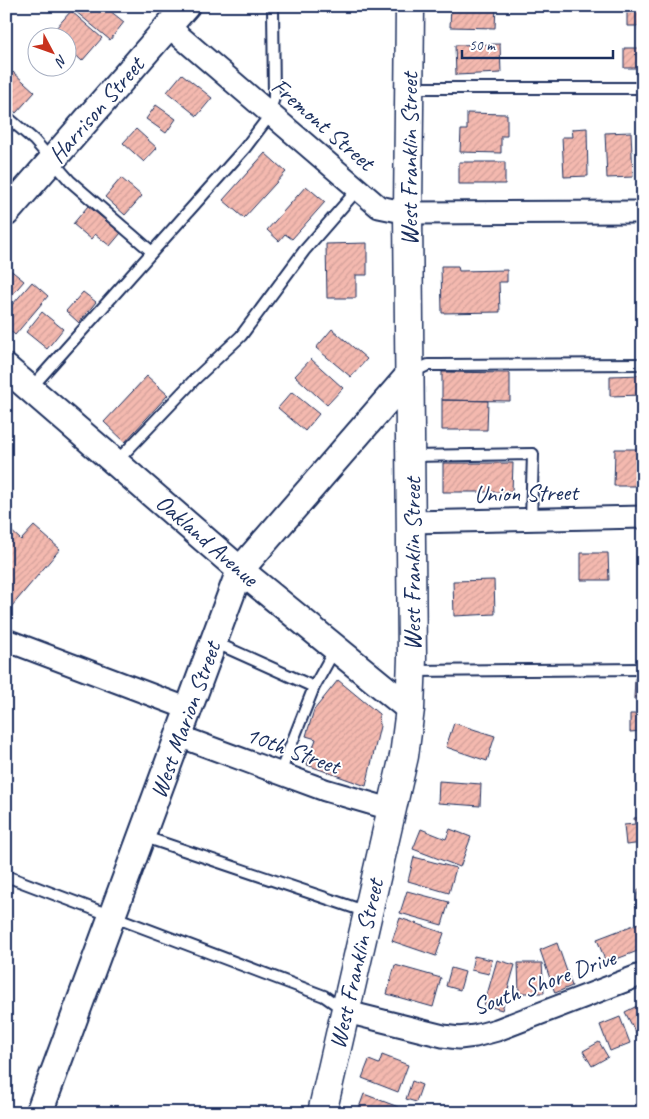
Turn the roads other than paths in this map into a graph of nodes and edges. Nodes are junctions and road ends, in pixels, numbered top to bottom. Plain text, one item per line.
1 (273, 6) edge
2 (410, 6) edge
3 (174, 14) edge
4 (409, 88) junction
5 (643, 88) edge
6 (269, 113) junction
7 (6, 116) edge
8 (52, 160) junction
9 (358, 189) junction
10 (408, 212) junction
11 (643, 212) edge
12 (6, 213) edge
13 (152, 252) junction
14 (643, 364) edge
15 (6, 368) edge
16 (410, 374) junction
17 (30, 389) junction
18 (411, 456) junction
19 (116, 462) junction
20 (643, 517) edge
21 (531, 520) junction
22 (411, 522) junction
23 (240, 570) junction
24 (7, 642) edge
25 (214, 642) junction
26 (335, 648) junction
27 (643, 668) edge
28 (412, 671) junction
29 (314, 687) junction
30 (189, 709) junction
31 (410, 709) junction
32 (180, 736) junction
33 (280, 773) junction
34 (390, 809) junction
35 (142, 836) junction
36 (6, 876) edge
37 (368, 912) junction
38 (113, 917) junction
39 (643, 974) edge
40 (346, 1012) junction
41 (40, 1113) edge
42 (322, 1113) edge

1 - 6 lane
2 - 4 main road, West Franklin Street
3 - 6 street, Fremont Street
3 - 8 street, Harrison Street
4 - 5 lane
4 - 10 main road, West Franklin Street
6 - 9 street, Fremont Street
6 - 13 lane
7 - 8 lane
8 - 12 street, Harrison Street
8 - 13 lane
9 - 10 street, Fremont Street
9 - 19 lane
10 - 11 street, Fremont Street
10 - 16 main road, West Franklin Street
13 - 17 lane
14 - 16 lane
15 - 17 street, Oakland Avenue
16 - 18 main road, West Franklin Street
16 - 23 street, West Marion Street
17 - 19 street, Oakland Avenue
18 - 21 lane
18 - 22 main road, West Franklin Street
19 - 23 street, Oakland Avenue
20 - 21 street, Union Street
21 - 22 street, Union Street
22 - 28 main road, West Franklin Street
23 - 25 street, West Marion Street
23 - 26 street, Oakland Avenue
24 - 30 street
25 - 29 lane
25 - 30 street, West Marion Street
26 - 29 lane
26 - 31 street, Oakland Avenue
27 - 28 lane
28 - 31 main road, West Franklin Street
29 - 33 lane
30 - 32 street, West Marion Street
31 - 34 main road, West Franklin Street
32 - 33 street, 10th Street
32 - 35 street, West Marion Street
33 - 34 street, 10th Street
34 - 37 main road, West Franklin Street
35 - 37 lane
35 - 38 street, West Marion Street
36 - 38 lane
37 - 40 main road, West Franklin Street
38 - 40 lane
38 - 41 street, West Marion Street
39 - 40 street, South Shore Drive
40 - 42 main road, West Franklin Street

